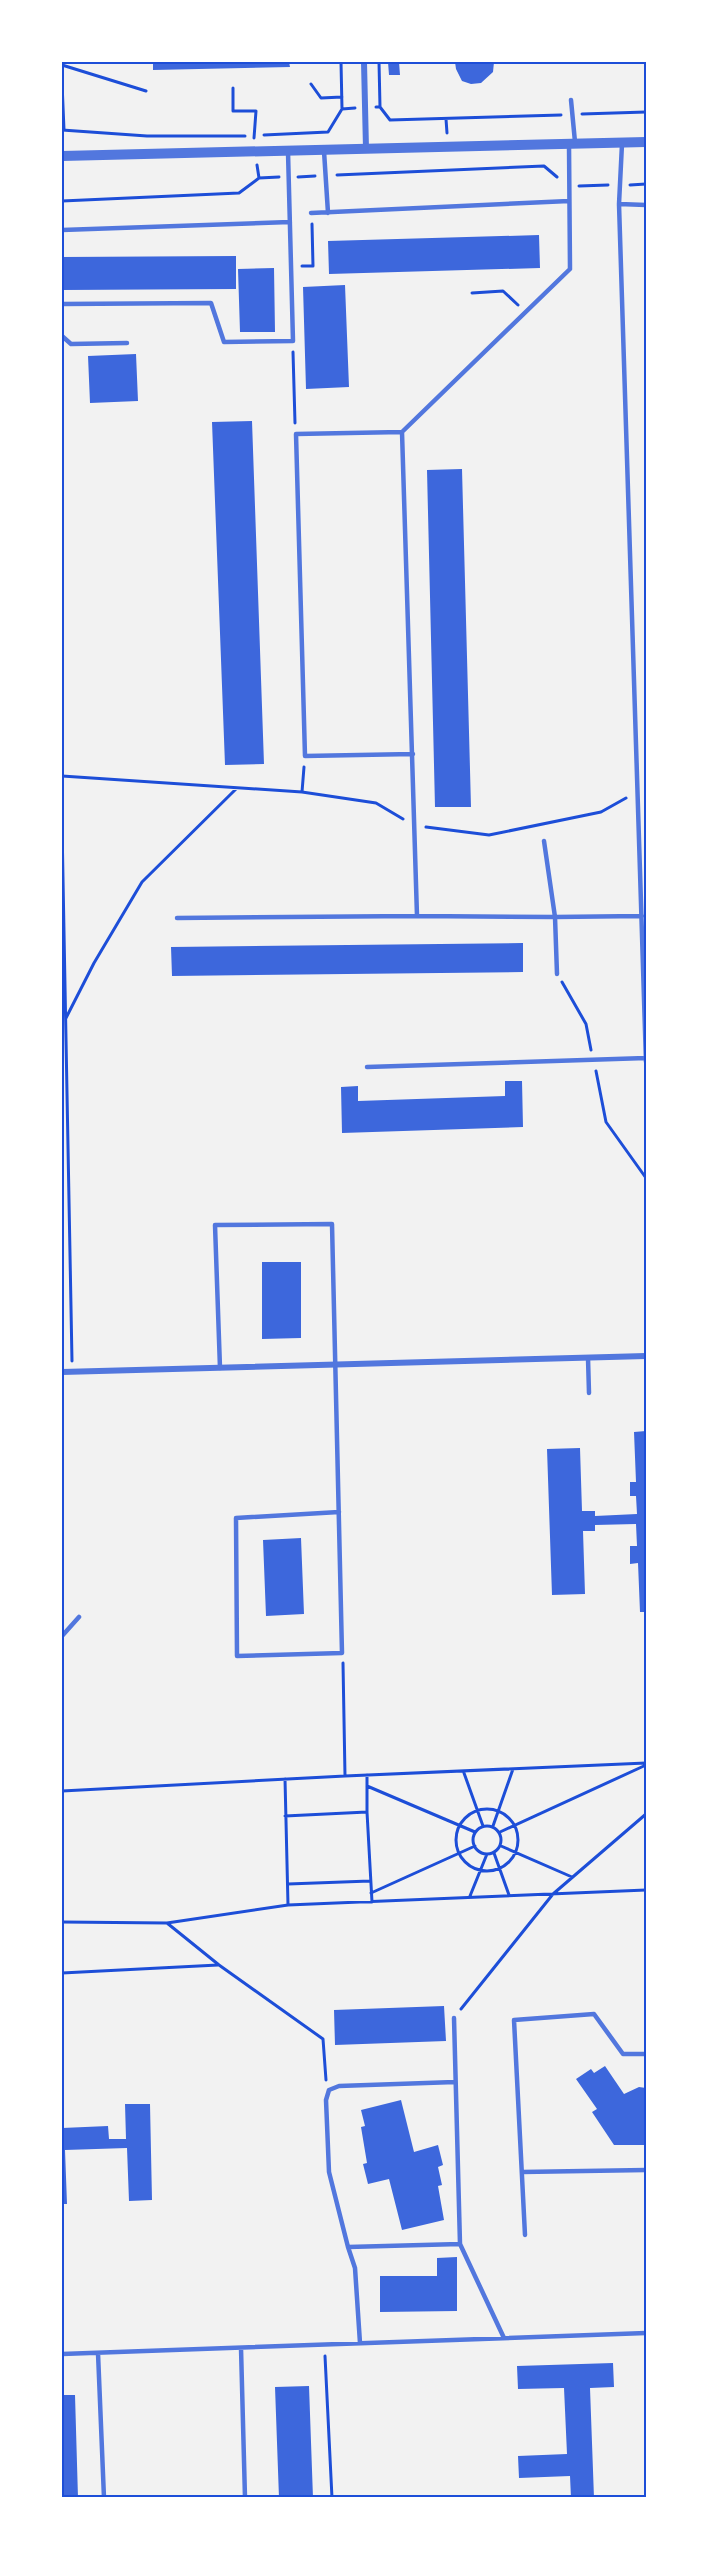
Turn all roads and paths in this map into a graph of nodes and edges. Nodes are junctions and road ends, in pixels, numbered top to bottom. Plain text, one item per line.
1 (341, 62) edge
2 (364, 62) edge
3 (379, 62) edge
4 (62, 65) edge
5 (62, 83) edge
6 (311, 84) dead end
7 (233, 88) dead end
8 (146, 91) dead end
9 (342, 98) junction
10 (572, 100) dead end
11 (380, 106) dead end
12 (342, 109) dead end
13 (64, 130) dead end
14 (646, 142) edge
15 (622, 144) junction
16 (572, 145) junction
17 (366, 149) junction
18 (324, 151) junction
19 (254, 152) junction
20 (288, 152) junction
21 (62, 156) edge
22 (326, 175) junction
23 (289, 177) junction
24 (646, 184) edge
25 (620, 185) junction
26 (569, 186) junction
27 (62, 201) edge
28 (569, 201) junction
29 (619, 204) junction
30 (646, 205) edge
31 (311, 213) joint
32 (328, 213) junction
33 (290, 222) junction
34 (62, 230) edge
35 (313, 266) dead end
36 (472, 293) dead end
37 (62, 304) edge
38 (526, 312) junction
39 (62, 336) edge
40 (293, 341) junction
41 (126, 343) dead end
42 (402, 432) junction
43 (296, 434) junction
44 (412, 754) junction
45 (305, 756) junction
46 (62, 776) edge
47 (237, 788) junction
48 (638, 791) junction
49 (302, 792) junction
50 (62, 825) edge
51 (414, 825) junction
52 (544, 841) dead end
53 (417, 916) junction
54 (642, 916) junction
55 (555, 917) junction
56 (177, 918) dead end
57 (557, 974) joint
58 (65, 1020) junction
59 (593, 1057) dead end
60 (646, 1058) edge
61 (646, 1062) edge
62 (367, 1068) dead end
63 (595, 1068) dead end
64 (646, 1178) edge
65 (646, 1356) edge
66 (588, 1358) junction
67 (335, 1365) junction
68 (220, 1368) junction
69 (62, 1372) edge
70 (72, 1372) junction
71 (589, 1393) dead end
72 (339, 1512) junction
73 (80, 1617) dead end
74 (62, 1636) edge
75 (342, 1653) junction
76 (646, 1764) edge
77 (513, 1769) junction
78 (464, 1773) junction
79 (367, 1775) junction
80 (345, 1776) junction
81 (285, 1779) junction
82 (367, 1786) junction
83 (62, 1791) edge
84 (477, 1810) junction
85 (498, 1811) junction
86 (367, 1812) junction
87 (646, 1814) edge
88 (285, 1816) junction
89 (460, 1825) junction
90 (483, 1826) junction
91 (493, 1826) junction
92 (514, 1826) junction
93 (475, 1832) junction
94 (500, 1832) junction
95 (475, 1846) junction
96 (501, 1846) junction
97 (515, 1852) junction
98 (494, 1853) junction
99 (459, 1854) junction
100 (487, 1854) junction
101 (499, 1868) junction
102 (481, 1870) junction
103 (572, 1877) junction
104 (370, 1881) junction
105 (288, 1884) junction
106 (646, 1890) edge
107 (371, 1893) junction
108 (509, 1894) junction
109 (553, 1894) junction
110 (470, 1896) junction
111 (372, 1902) junction
112 (288, 1905) junction
113 (62, 1922) edge
114 (167, 1923) junction
115 (219, 1965) junction
116 (62, 1973) edge
117 (454, 2018) joint
118 (646, 2054) edge
119 (455, 2082) junction
120 (329, 2090) junction
121 (646, 2170) edge
122 (522, 2172) junction
123 (525, 2235) dead end
124 (460, 2244) junction
125 (348, 2247) junction
126 (646, 2333) edge
127 (504, 2338) junction
128 (360, 2343) junction
129 (324, 2345) junction
130 (241, 2348) junction
131 (98, 2353) junction
132 (62, 2354) edge
133 (104, 2498) edge
134 (244, 2498) edge
135 (332, 2498) edge

1 - 9 path
2 - 17 street
3 - 11 path
4 - 8 path
5 - 13 path
6 - 9 path
7 - 19 path
9 - 12 path
10 - 16 lane
14 - 15 street
15 - 16 street
15 - 25 lane
16 - 17 street
16 - 26 lane
17 - 18 street
18 - 20 street
18 - 22 lane
19 - 20 street
19 - 21 street
20 - 23 lane
22 - 23 path
22 - 26 path
22 - 32 lane
23 - 27 path
23 - 33 lane
24 - 25 path
25 - 26 path
25 - 29 lane
26 - 28 lane
28 - 32 lane
28 - 38 lane
29 - 30 lane
29 - 48 lane
31 - 32 lane
31 - 35 path
33 - 34 lane
33 - 40 lane
36 - 38 path
37 - 40 lane
38 - 42 lane
39 - 41 lane
40 - 43 path
42 - 43 lane
42 - 44 lane
43 - 45 lane
44 - 45 lane
44 - 51 lane
45 - 49 path
46 - 47 path
47 - 49 path
47 - 58 path
48 - 51 path
48 - 54 lane
49 - 51 path
50 - 58 path
51 - 53 lane
52 - 55 lane
53 - 55 lane
53 - 56 lane
54 - 55 lane
54 - 60 lane
55 - 57 lane
57 - 59 path
58 - 70 path
60 - 61 lane
60 - 62 lane
63 - 64 path
65 - 66 street
66 - 67 street
66 - 71 lane
67 - 68 street
67 - 68 lane
67 - 72 lane
68 - 70 street
69 - 70 street
72 - 75 lane
72 - 75 lane
73 - 74 lane
75 - 80 path
76 - 77 path
76 - 92 path
77 - 78 path
77 - 85 path
78 - 79 path
78 - 84 path
79 - 80 path
79 - 82 path
80 - 81 path
81 - 83 path
81 - 88 path
82 - 86 path
82 - 89 path
84 - 85 path
84 - 89 path
84 - 90 path
85 - 91 path
85 - 92 path
86 - 88 path
86 - 104 path
87 - 103 path
88 - 105 path
89 - 93 path
89 - 99 path
90 - 91 path
90 - 93 path
91 - 94 path
92 - 94 path
92 - 97 path
93 - 95 path
94 - 96 path
95 - 99 path
95 - 100 path
96 - 97 path
96 - 98 path
97 - 101 path
97 - 103 path
98 - 100 path
98 - 101 path
99 - 102 path
99 - 107 path
100 - 102 path
101 - 102 path
101 - 108 path
102 - 110 path
103 - 109 path
104 - 105 path
104 - 107 path
105 - 112 path
106 - 109 path
107 - 111 path
108 - 109 path
108 - 110 path
109 - 117 path
110 - 111 path
111 - 112 path
112 - 114 path
113 - 114 path
114 - 115 path
115 - 116 path
115 - 120 path
117 - 119 lane
118 - 122 lane
119 - 120 lane
119 - 124 lane
120 - 125 lane
121 - 122 lane
122 - 123 lane
124 - 125 lane
124 - 127 lane
125 - 128 lane
126 - 127 lane
127 - 128 lane
128 - 129 lane
129 - 130 lane
129 - 135 path
130 - 131 lane
130 - 134 lane
131 - 132 lane
131 - 133 lane

